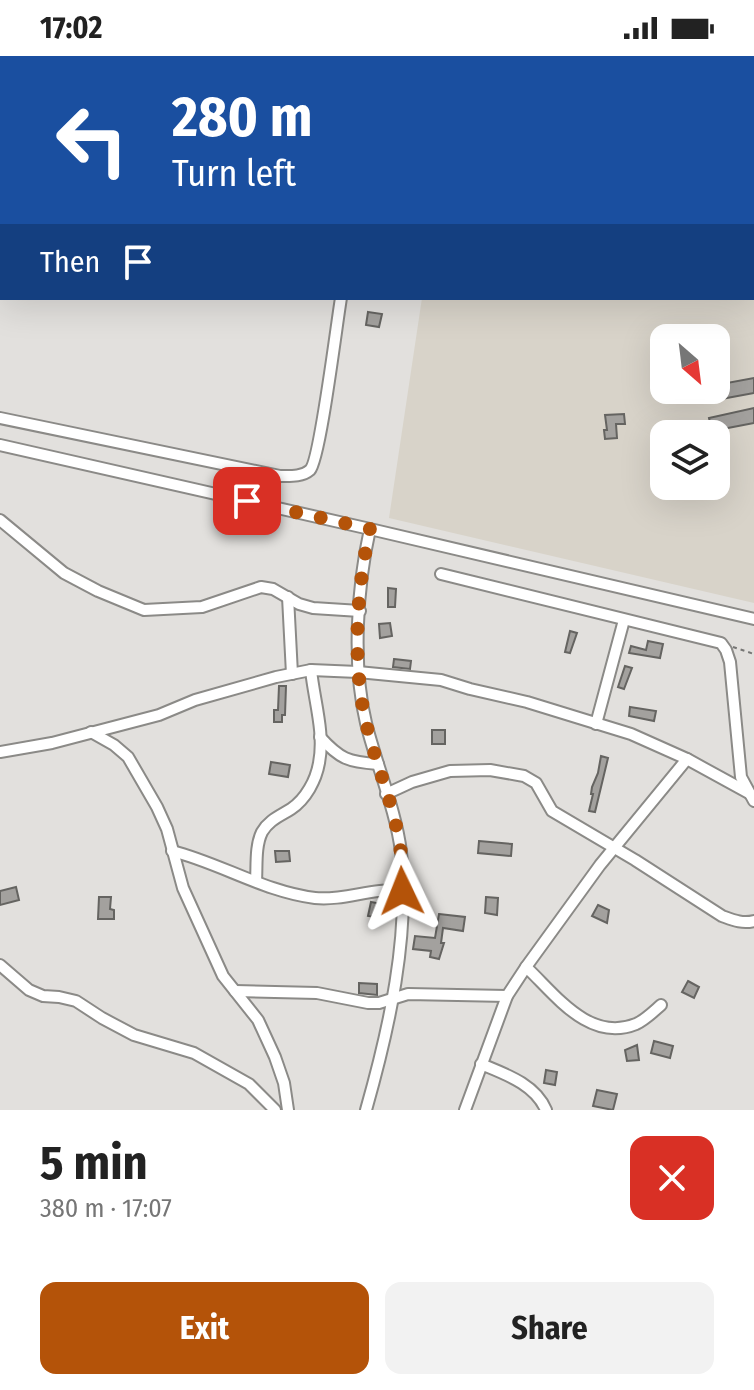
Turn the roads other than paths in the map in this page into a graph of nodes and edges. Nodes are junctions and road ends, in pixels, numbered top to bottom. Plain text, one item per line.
1 (341, 300) edge
2 (0, 418) edge
3 (0, 445) edge
4 (0, 520) edge
5 (370, 529) junction
6 (441, 574) dead end
7 (288, 597) junction
8 (360, 611) junction
9 (754, 619) edge
10 (624, 620) junction
11 (311, 670) junction
12 (358, 672) junction
13 (292, 674) junction
14 (596, 724) junction
15 (91, 732) junction
16 (320, 737) junction
17 (0, 752) edge
18 (687, 759) junction
19 (378, 764) junction
20 (386, 794) junction
21 (752, 797) edge
22 (616, 848) junction
23 (172, 851) junction
24 (256, 881) junction
25 (402, 891) junction
26 (754, 921) edge
27 (0, 965) edge
28 (526, 967) junction
29 (235, 991) junction
30 (507, 996) junction
31 (391, 1000) junction
32 (661, 1005) dead end
33 (481, 1064) junction
34 (275, 1110) edge
35 (288, 1110) edge
36 (366, 1110) edge
37 (465, 1110) edge
38 (546, 1110) edge

1 - 2 street
3 - 5 street
4 - 7 street
5 - 8 street
5 - 9 street
6 - 10 street
7 - 8 street
7 - 13 street
8 - 12 street
10 - 14 street
10 - 21 street
11 - 12 street
11 - 13 street
11 - 16 street
12 - 14 street
12 - 19 street
13 - 15 street
14 - 18 street
15 - 17 street
15 - 23 street
16 - 19 street
16 - 24 street
18 - 21 street
18 - 22 street
19 - 20 street
20 - 22 street
20 - 25 street
22 - 26 street
22 - 28 street
23 - 24 street
23 - 29 street
24 - 25 street
25 - 31 street
27 - 34 street
28 - 30 street
28 - 32 street
29 - 31 street
29 - 35 street
30 - 31 street
30 - 33 street
31 - 36 street
33 - 37 street
33 - 38 street

